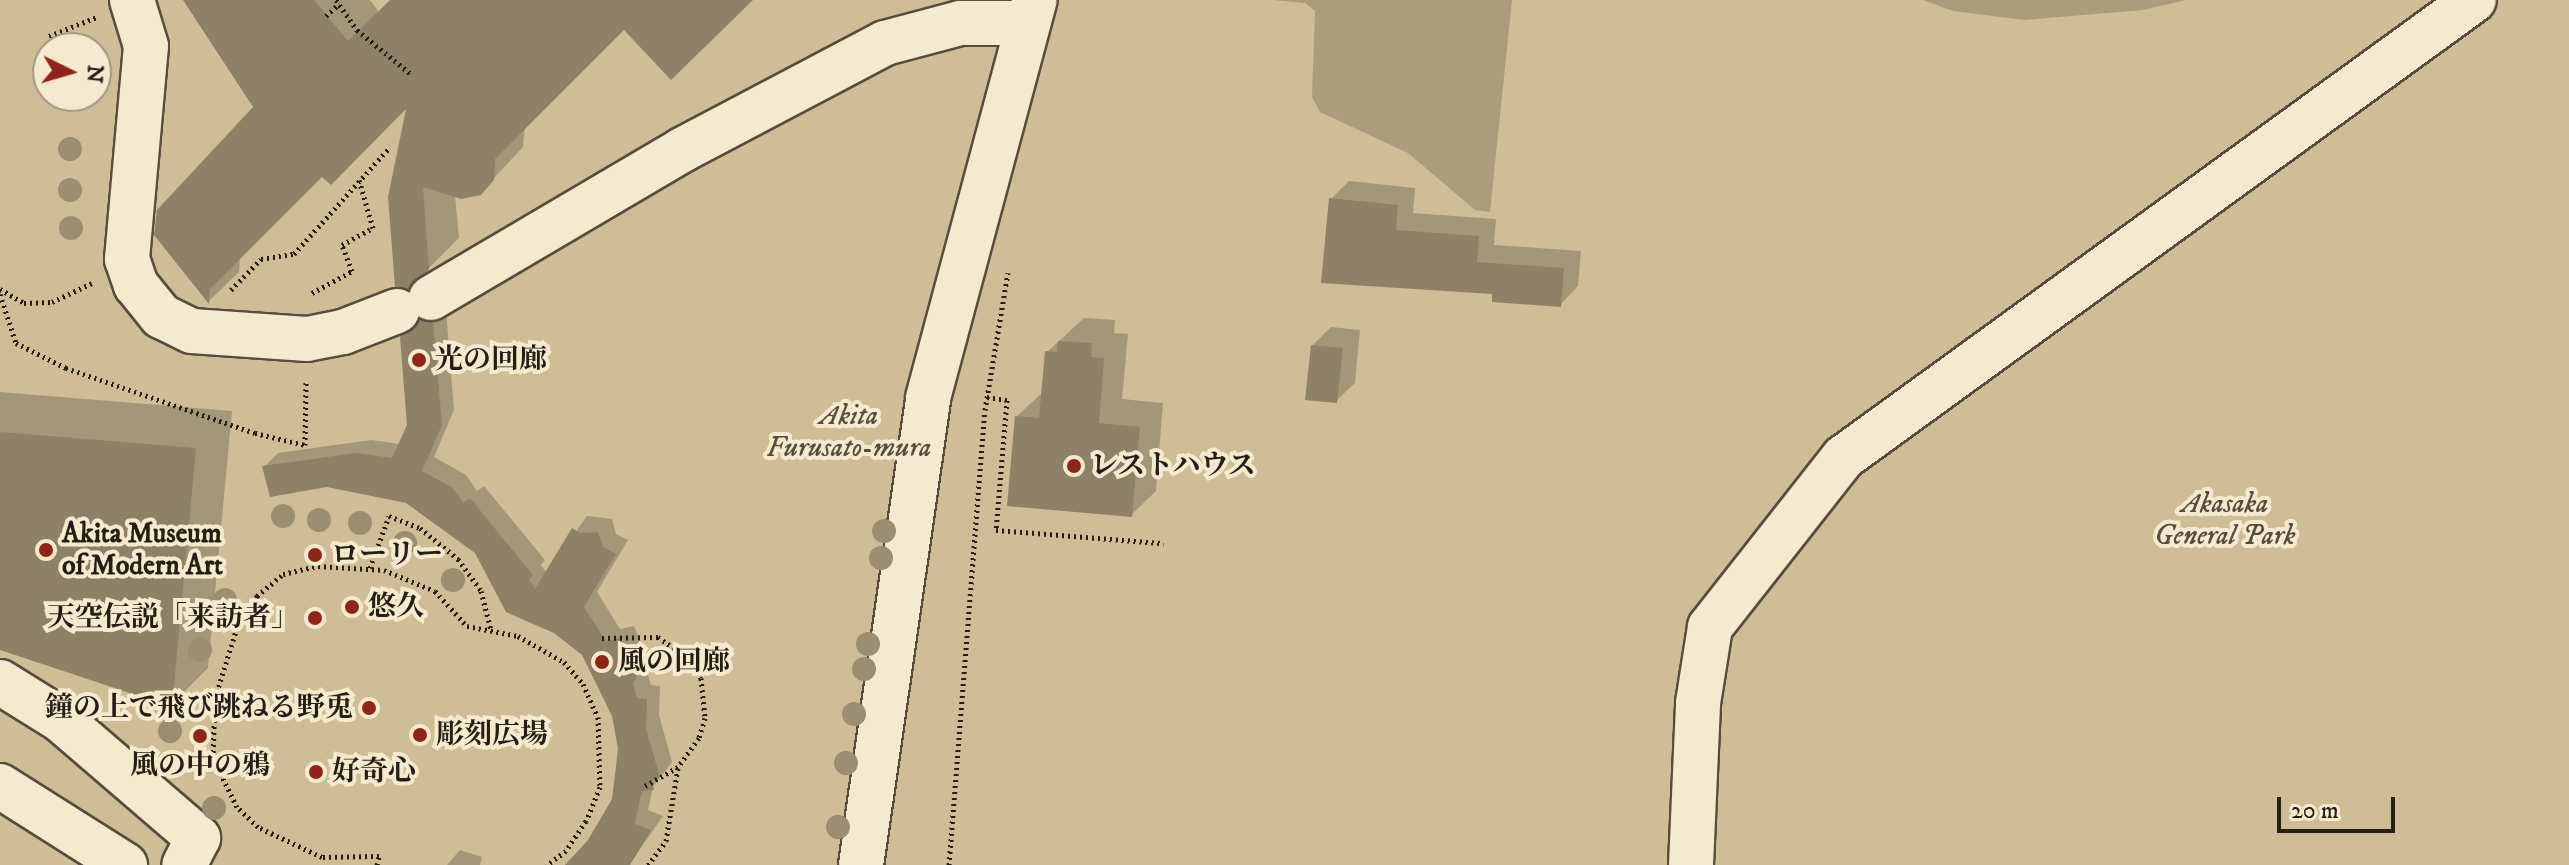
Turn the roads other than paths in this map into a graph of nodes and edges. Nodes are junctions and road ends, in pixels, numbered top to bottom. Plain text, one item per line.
1 (132, 0) edge
2 (2474, 0) edge
3 (1031, 12) edge
4 (0, 682) edge
5 (0, 786) edge
6 (125, 865) edge
7 (184, 865) edge
8 (861, 865) edge
9 (1691, 865) edge

1 - 3 street
2 - 9 street
3 - 8 street
4 - 7 street
5 - 6 street

